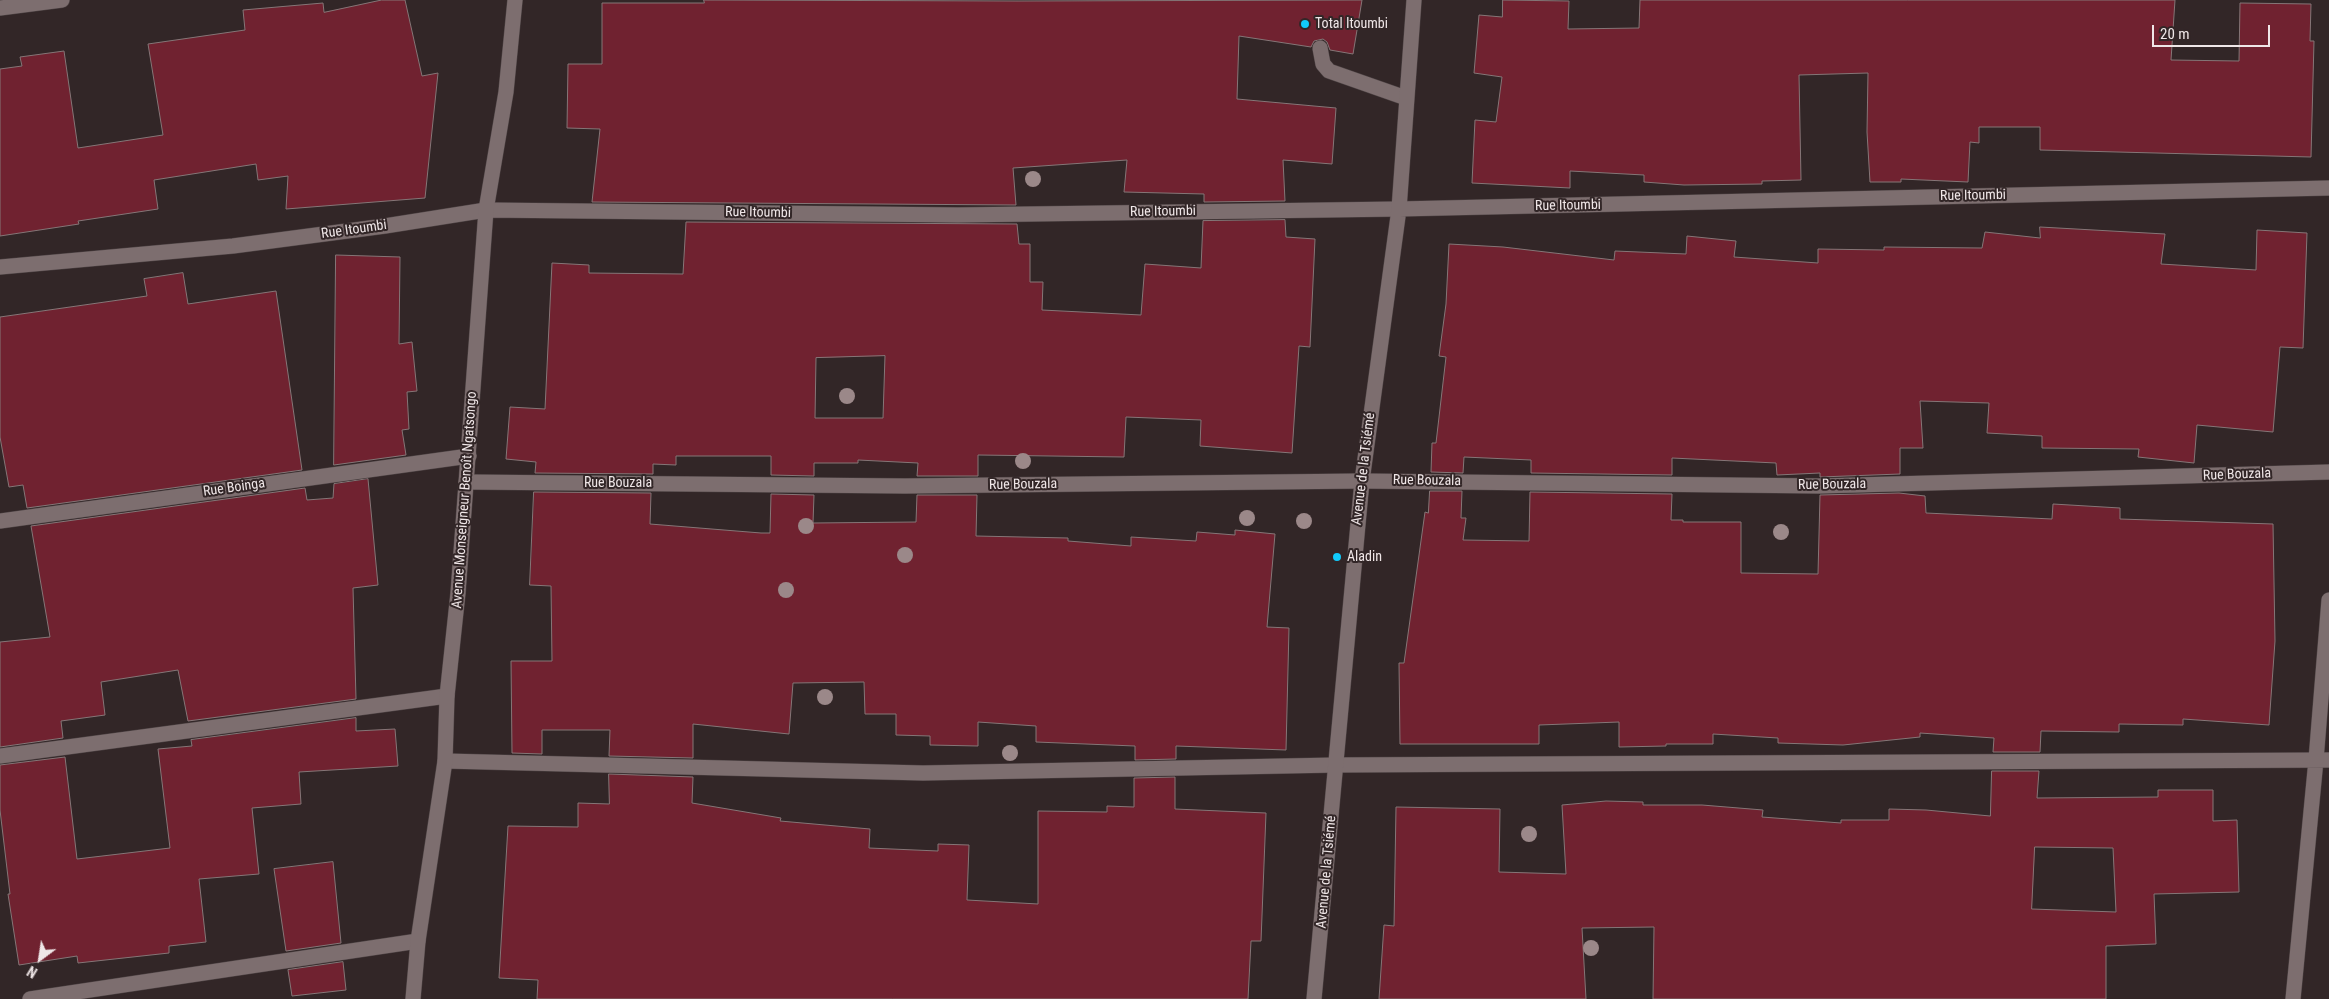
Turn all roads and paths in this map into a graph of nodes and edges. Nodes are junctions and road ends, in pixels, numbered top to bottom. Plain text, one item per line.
1 (62, 0) edge
2 (514, 0) edge
3 (1414, 0) edge
4 (0, 8) edge
5 (1320, 48) dead end
6 (1406, 98) junction
7 (2329, 188) edge
8 (1399, 209) junction
9 (486, 210) junction
10 (0, 267) edge
11 (469, 456) junction
12 (2329, 472) edge
13 (1362, 481) junction
14 (466, 482) junction
15 (0, 521) edge
16 (2329, 600) edge
17 (447, 696) junction
18 (0, 756) edge
19 (2323, 760) edge
20 (445, 761) junction
21 (1336, 765) junction
22 (418, 941) junction
23 (30, 999) edge
24 (414, 999) edge
25 (1314, 999) edge
26 (2293, 999) edge

1 - 4 street
2 - 9 street, Avenue Monseigneur Benoît Ngatsongo
3 - 6 street, Avenue de la Tsiémé
5 - 6 street
6 - 8 street, Avenue de la Tsiémé
7 - 8 street, Rue Itoumbi
8 - 9 street, Rue Itoumbi
8 - 13 street, Avenue de la Tsiémé
9 - 10 street, Rue Itoumbi
9 - 11 street, Avenue Monseigneur Benoît Ngatsongo
11 - 14 street, Avenue Monseigneur Benoît Ngatsongo
11 - 15 street, Rue Boinga
12 - 13 street, Rue Bouzala
13 - 14 street, Rue Bouzala
13 - 21 street, Avenue de la Tsiémé
14 - 17 street, Avenue Monseigneur Benoît Ngatsongo
16 - 19 street
17 - 18 street
17 - 20 street, Avenue Monseigneur Benoît Ngatsongo
19 - 21 street
19 - 26 street
20 - 21 street
20 - 22 street, Avenue Monseigneur Benoît Ngatsongo
21 - 25 street, Avenue de la Tsiémé
22 - 23 street
22 - 24 street, Avenue Monseigneur Benoît Ngatsongo

